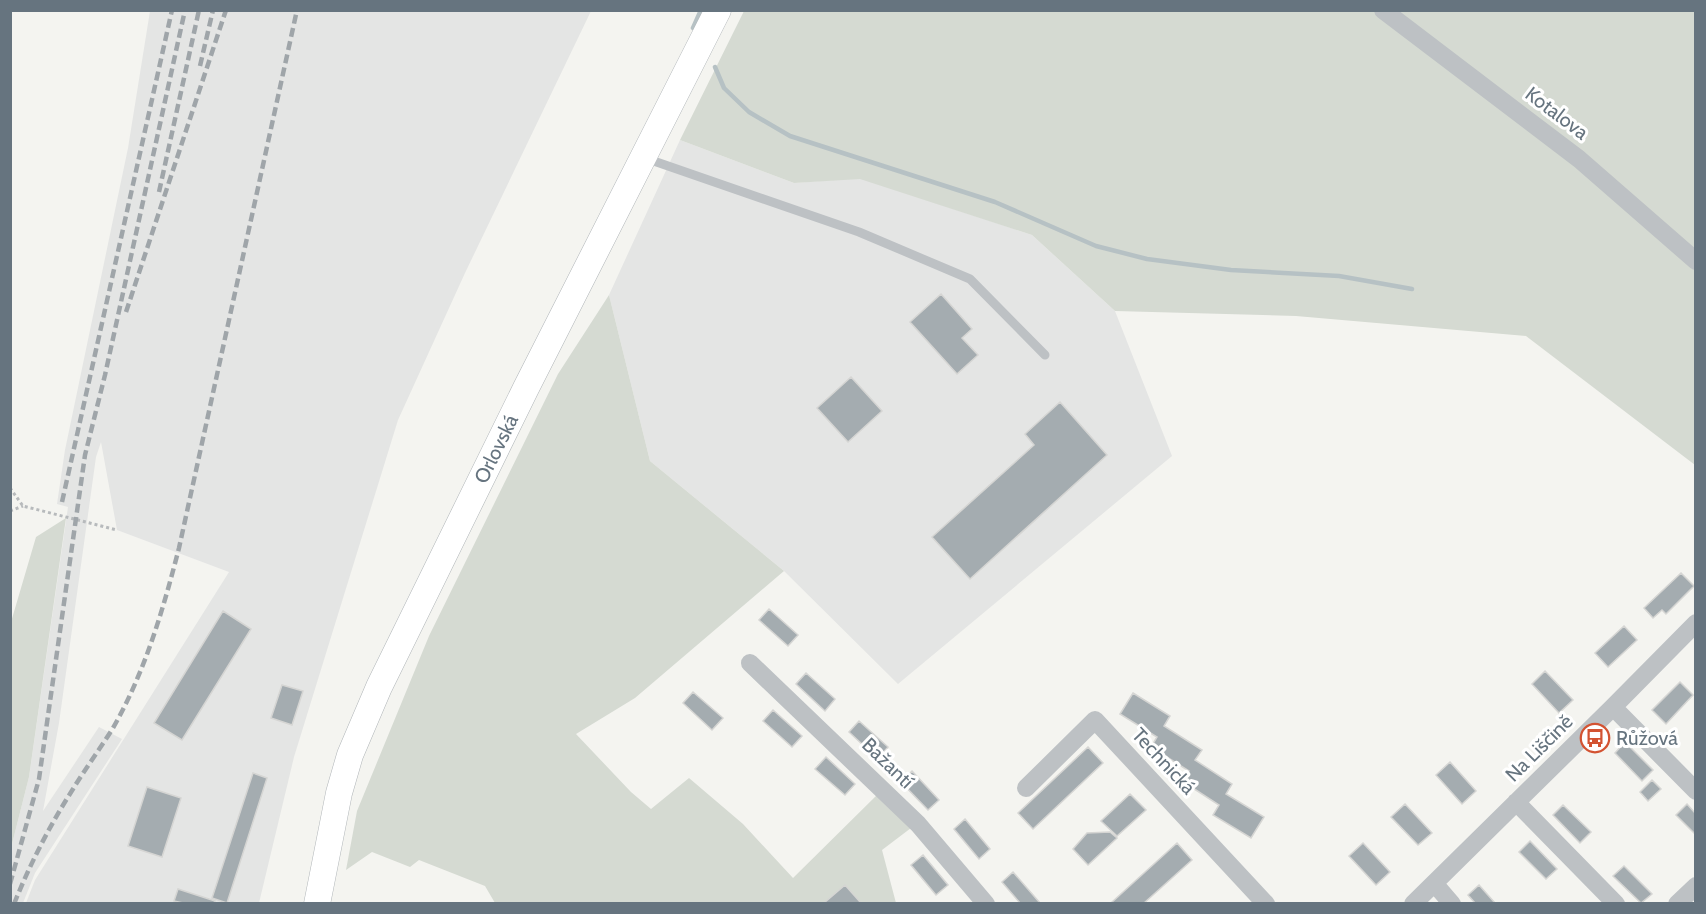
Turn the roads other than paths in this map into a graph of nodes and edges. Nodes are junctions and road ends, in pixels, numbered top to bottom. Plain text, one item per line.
1 (718, 10) edge
2 (1383, 10) edge
3 (645, 158) junction
4 (1695, 261) edge
5 (1046, 355) dead end
6 (1695, 623) edge
7 (750, 663) dead end
8 (1613, 707) junction
9 (1026, 788) dead end
10 (1695, 789) edge
11 (1516, 802) junction
12 (1434, 883) junction
13 (1695, 886) edge
14 (317, 903) edge
15 (986, 903) edge
16 (1266, 903) edge
17 (1413, 903) edge
18 (1452, 903) edge
19 (1616, 903) edge
20 (1677, 903) edge

1 - 3 main road, Orlovská
2 - 4 street, Kotalova
3 - 5 lane
3 - 14 main road, Orlovská
6 - 8 street, Na Liščině
7 - 15 street, Bažantí
8 - 10 street
8 - 11 street, Na Liščině
9 - 16 street, Technická
11 - 12 street, Na Liščině
11 - 19 street
12 - 17 street, Na Liščině
12 - 18 street
13 - 20 street

